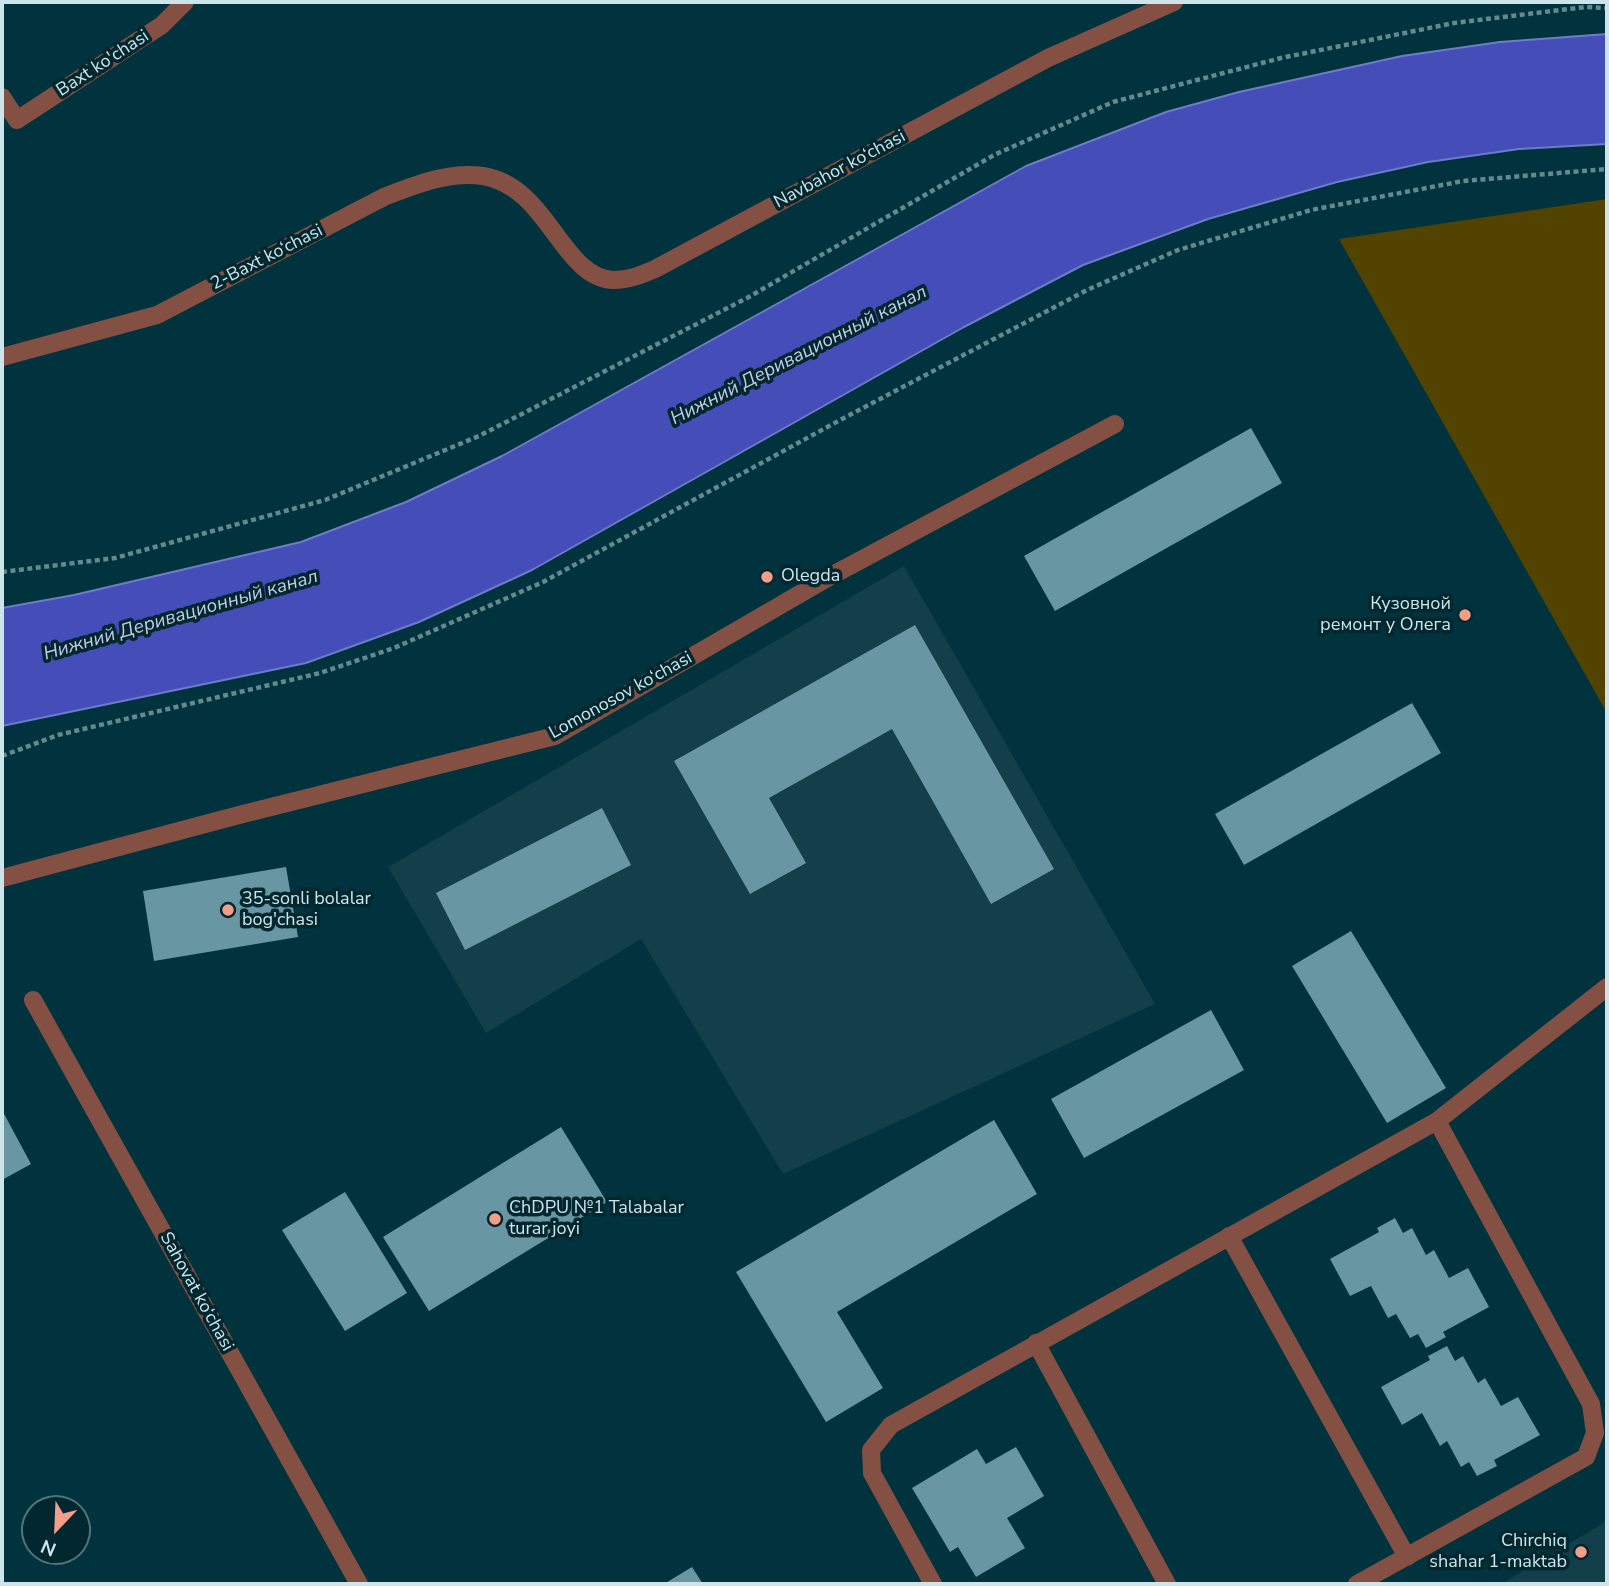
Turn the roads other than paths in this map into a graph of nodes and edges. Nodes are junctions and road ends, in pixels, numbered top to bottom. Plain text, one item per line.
1 (185, 2) edge
2 (1174, 2) edge
3 (2, 97) edge
4 (529, 198) joint
5 (2, 357) edge
6 (1115, 424) dead end
7 (2, 878) edge
8 (1602, 991) edge
9 (33, 1000) dead end
10 (1437, 1121) junction
11 (1229, 1236) junction
12 (1036, 1343) junction
13 (1408, 1556) junction
14 (359, 1584) edge
15 (933, 1584) edge
16 (1167, 1584) edge
17 (1357, 1584) edge

1 - 3 street, Baxt ko'chasi
2 - 4 street, Navbahor ko‘chasi
4 - 5 street, 2-Baxt ko‘chasi
6 - 7 street, Lomonosov ko‘chasi
8 - 10 street
9 - 14 street, Sahovat ko‘chasi
10 - 11 street
10 - 13 street
11 - 12 street
11 - 13 street
12 - 15 street
12 - 16 street
13 - 17 street

